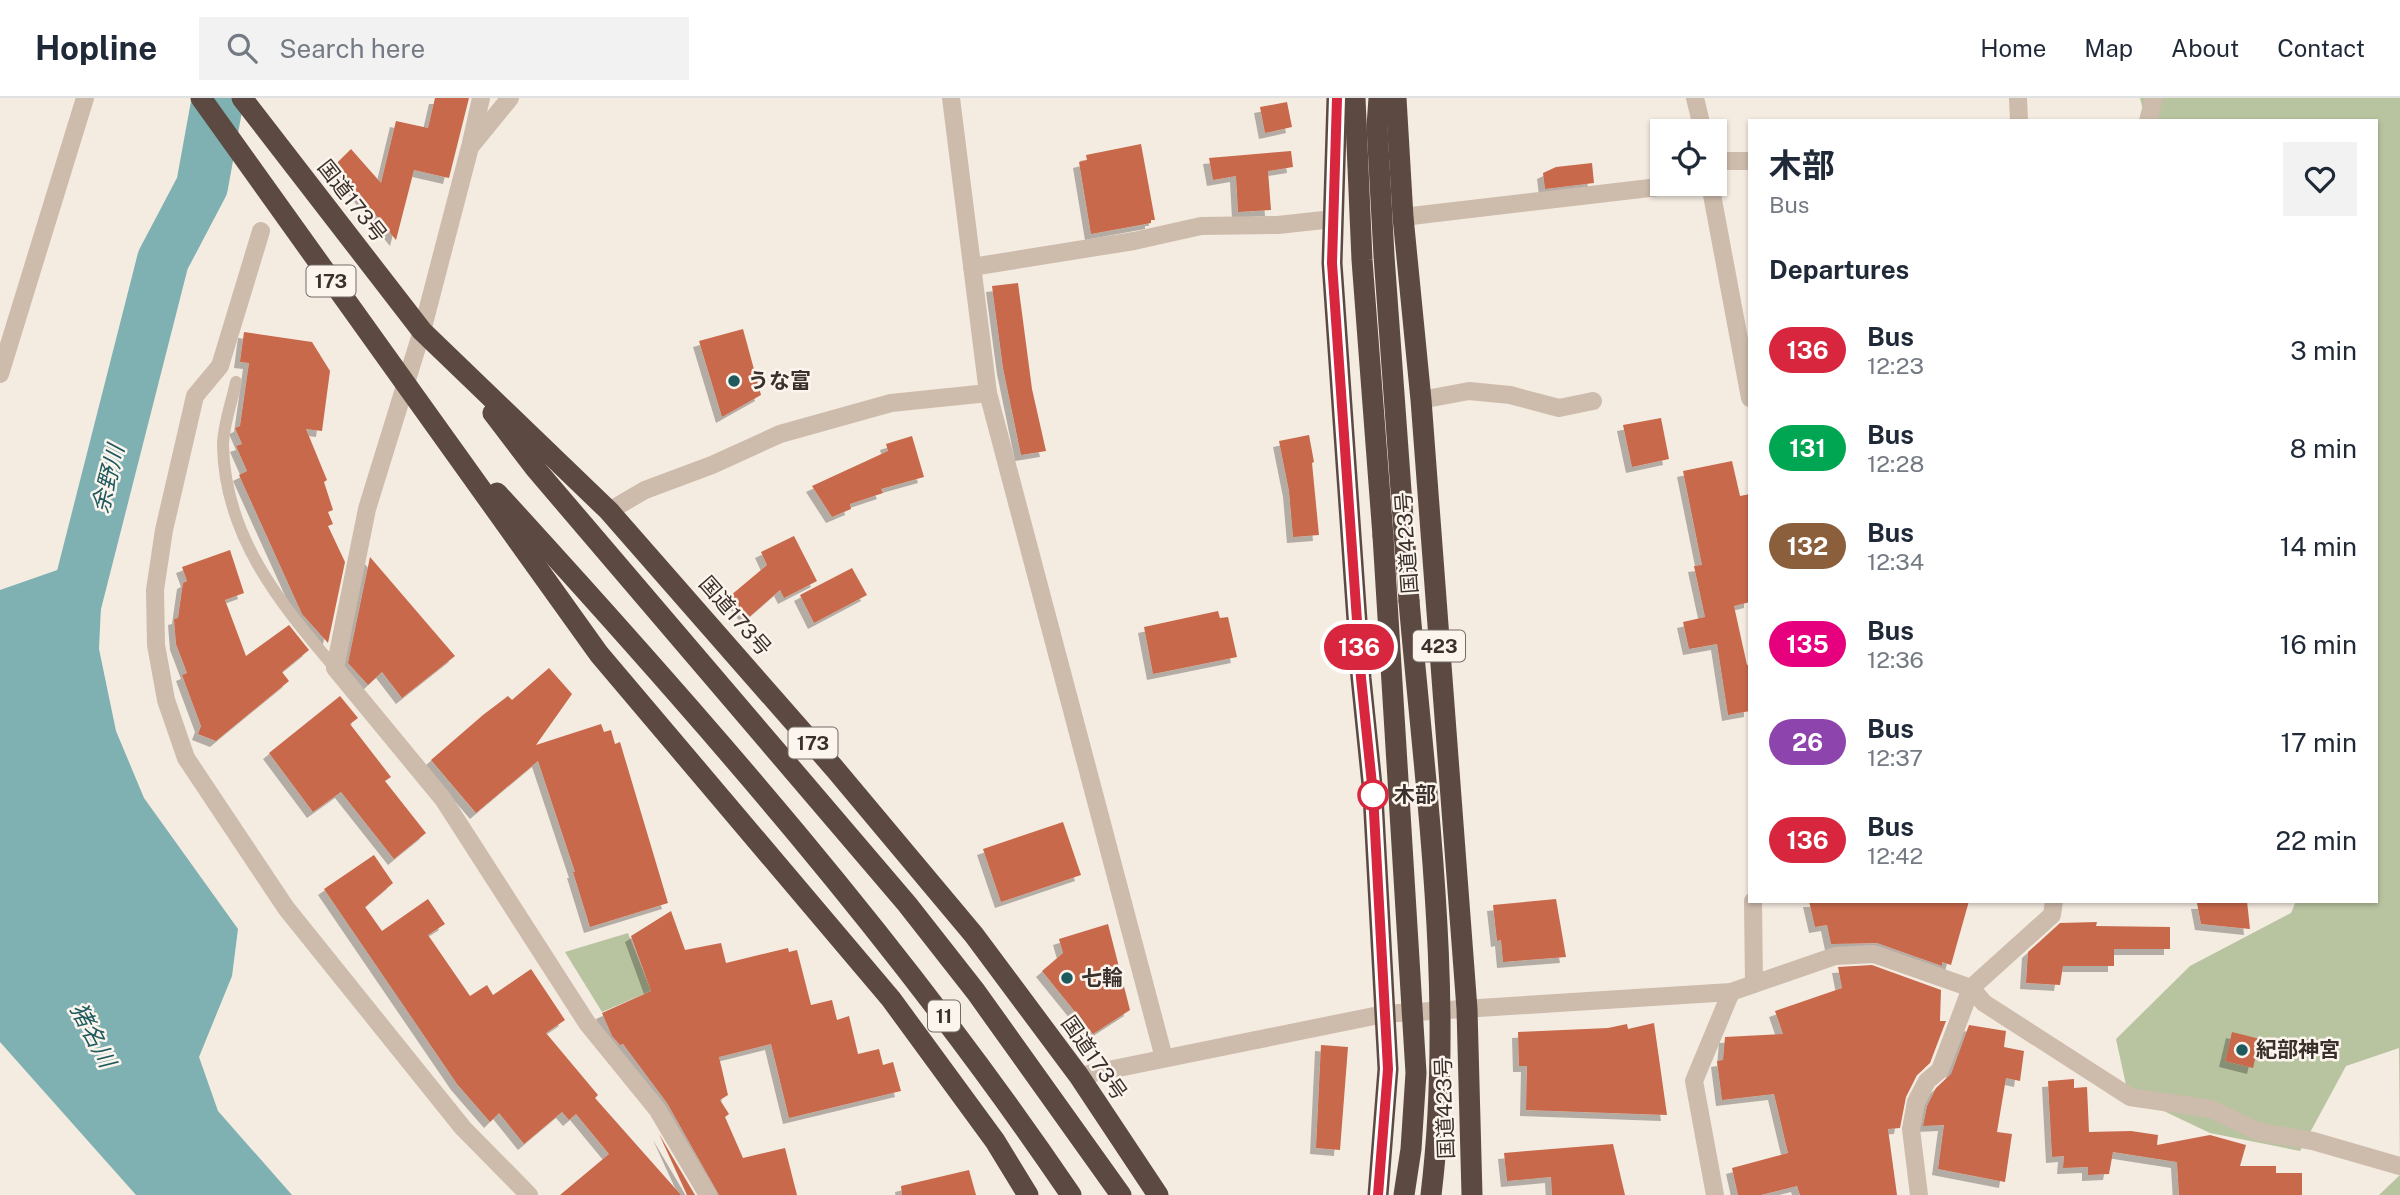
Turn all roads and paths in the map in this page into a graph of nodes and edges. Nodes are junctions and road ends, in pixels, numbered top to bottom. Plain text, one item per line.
1 (85, 98) edge
2 (201, 98) edge
3 (242, 98) edge
4 (481, 98) edge
5 (510, 98) edge
6 (951, 98) edge
7 (1337, 98) edge
8 (1355, 98) edge
9 (1379, 98) edge
10 (1396, 98) edge
11 (1695, 98) edge
12 (2018, 98) edge
13 (2154, 98) edge
14 (1700, 119) edge
15 (2019, 119) edge
16 (2149, 119) edge
17 (470, 147) junction
18 (1727, 161) edge
19 (1748, 161) edge
20 (1650, 188) edge
21 (1712, 196) edge
22 (1403, 217) junction
23 (1333, 219) junction
24 (261, 231) dead end
25 (972, 267) junction
26 (422, 331) junction
27 (448, 356) junction
28 (0, 374) edge
29 (236, 382) dead end
30 (406, 386) junction
31 (1748, 387) edge
32 (988, 393) junction
33 (1421, 400) junction
34 (1593, 401) dead end
35 (429, 418) junction
36 (610, 511) junction
37 (335, 668) junction
38 (1753, 903) edge
39 (2054, 903) edge
40 (1754, 984) junction
41 (1971, 988) junction
42 (1731, 992) junction
43 (1467, 1009) junction
44 (1384, 1014) junction
45 (1164, 1058) junction
46 (1079, 1076) junction
47 (2400, 1166) edge
48 (1377, 1190) edge
49 (529, 1195) edge
50 (708, 1195) edge
51 (1028, 1195) edge
52 (1071, 1195) edge
53 (1121, 1195) edge
54 (1158, 1195) edge
55 (1404, 1195) edge
56 (1431, 1195) edge
57 (1472, 1195) edge
58 (1715, 1195) edge
59 (1919, 1195) edge

1 - 28 street
2 - 30 highway, 173
3 - 26 highway, 国道173号 / 173
4 - 17 street
5 - 17 street
6 - 25 street
7 - 23 highway
8 - 55 highway, bridge
9 - 56 highway, bridge
10 - 22 highway, 国道423号 / 423
11 - 14 street
12 - 15 street
13 - 16 street
17 - 26 street
18 - 19 street
20 - 22 street
21 - 31 street
22 - 33 highway, 国道423号 / 423
23 - 25 street
23 - 44 highway
24 - 49 street
25 - 32 street
26 - 27 highway, 国道173号 / 173
26 - 30 street
27 - 36 highway, 国道173号 / 173
27 - 53 highway
29 - 37 lane
30 - 35 highway, 173
30 - 37 street
32 - 36 street
32 - 45 street
33 - 34 street
33 - 43 highway, 国道423号 / 423
35 - 51 highway, 173
35 - 52 highway, 11
36 - 46 highway, 国道173号 / 173
37 - 50 street
38 - 40 street
39 - 41 street
40 - 41 street
40 - 42 street
41 - 47 street
41 - 59 street
42 - 43 street
42 - 58 street
43 - 44 street
43 - 57 highway, 国道423号 / 423
44 - 45 street
44 - 48 highway
45 - 46 street
46 - 54 highway, 国道173号 / 173

